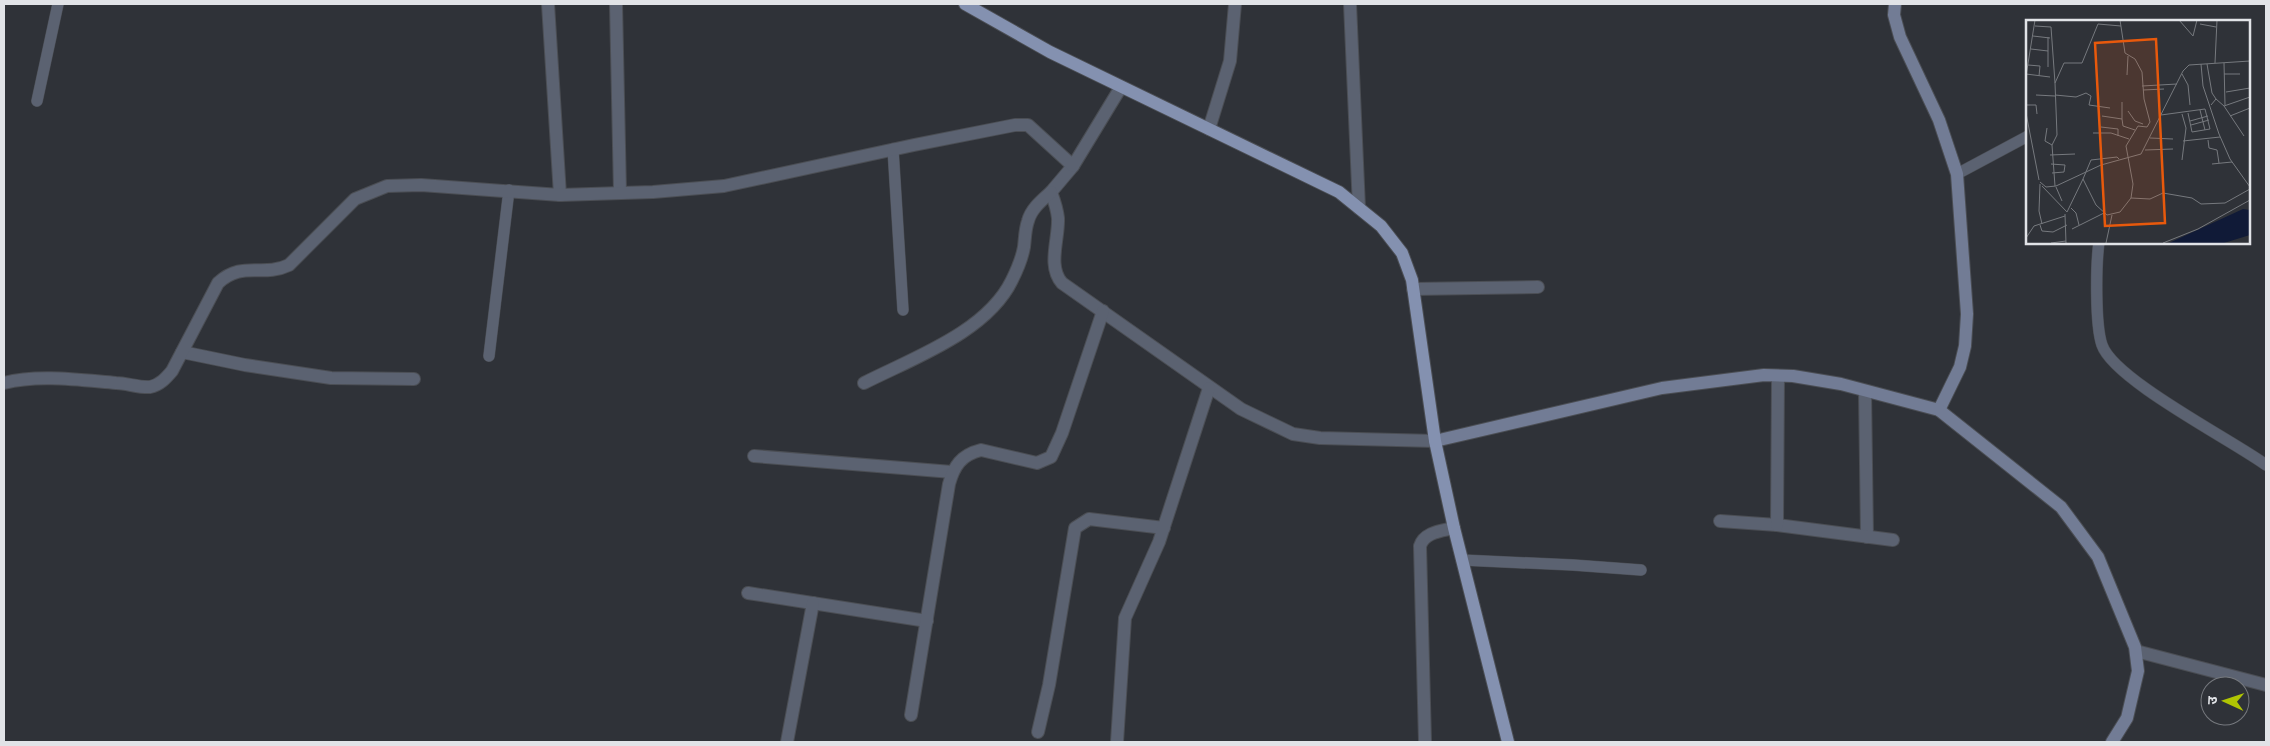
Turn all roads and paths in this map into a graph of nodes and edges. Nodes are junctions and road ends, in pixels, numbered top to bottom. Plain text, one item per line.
1 (58, 4) edge
2 (548, 4) edge
3 (616, 4) edge
4 (965, 4) edge
5 (1235, 4) edge
6 (1350, 4) edge
7 (1892, 8) edge
8 (1122, 87) junction
9 (37, 101) dead end
10 (1209, 129) junction
11 (2026, 137) edge
12 (893, 149) junction
13 (1073, 166) junction
14 (1956, 174) junction
15 (509, 190) junction
16 (1051, 192) junction
17 (620, 193) junction
18 (560, 195) junction
19 (1358, 208) junction
20 (2099, 244) edge
21 (1538, 287) dead end
22 (1413, 289) junction
23 (903, 310) dead end
24 (1103, 311) junction
25 (182, 352) junction
26 (489, 356) dead end
27 (1778, 376) junction
28 (414, 379) dead end
29 (864, 382) dead end
30 (4, 383) edge
31 (1209, 388) junction
32 (1865, 390) junction
33 (1939, 410) junction
34 (1435, 441) junction
35 (754, 456) dead end
36 (2266, 465) edge
37 (952, 472) junction
38 (1720, 521) dead end
39 (1777, 525) junction
40 (1164, 528) junction
41 (1454, 528) junction
42 (1867, 537) junction
43 (1893, 540) dead end
44 (1462, 560) junction
45 (1641, 570) dead end
46 (748, 593) dead end
47 (813, 603) junction
48 (928, 621) junction
49 (2136, 651) junction
50 (2266, 685) edge
51 (911, 715) dead end
52 (1038, 732) dead end
53 (787, 742) edge
54 (1117, 742) edge
55 (1425, 742) edge
56 (1508, 742) edge
57 (2112, 742) edge

1 - 9 lane
2 - 18 street
3 - 17 street
4 - 8 main road
5 - 10 street
6 - 19 street
7 - 14 street
8 - 10 main road
8 - 13 street
10 - 19 main road
11 - 14 lane
12 - 13 street
12 - 17 street
12 - 23 lane
13 - 16 street
14 - 33 street
15 - 18 street
15 - 25 street
15 - 26 lane
16 - 24 street
16 - 29 street
17 - 18 street
19 - 22 main road
20 - 36 lane
21 - 22 street
22 - 34 main road
24 - 31 street
24 - 37 street
25 - 28 street
25 - 30 street
27 - 32 street
27 - 34 street
27 - 39 street
31 - 34 street
31 - 40 street
32 - 33 street
32 - 42 street
33 - 49 street
34 - 41 main road
35 - 37 street
37 - 48 street
38 - 39 street
39 - 42 street
40 - 52 street
40 - 54 street
41 - 44 main road
41 - 55 street
42 - 43 street
44 - 45 lane
44 - 56 main road
46 - 47 street
47 - 48 street
47 - 53 street
48 - 51 street
49 - 50 street
49 - 57 street

